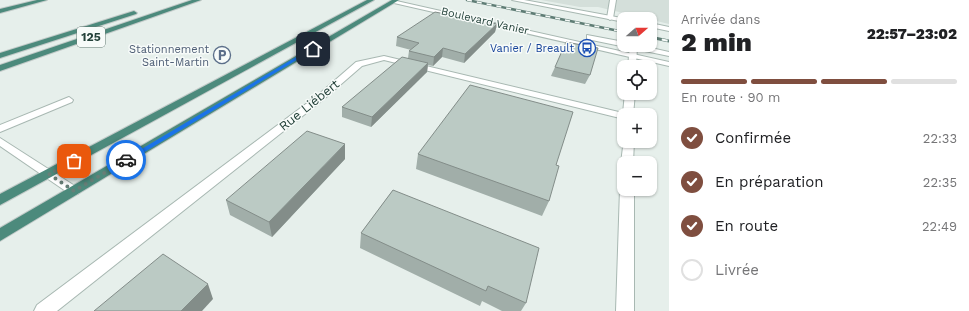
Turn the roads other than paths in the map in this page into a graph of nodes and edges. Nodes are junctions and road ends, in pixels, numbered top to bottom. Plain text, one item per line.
1 (20, 0) edge
2 (44, 0) edge
3 (175, 0) edge
4 (198, 0) edge
5 (371, 0) edge
6 (395, 0) edge
7 (422, 0) edge
8 (516, 0) edge
9 (612, 0) edge
10 (430, 2) dead end
11 (0, 5) edge
12 (153, 7) dead end
13 (0, 11) edge
14 (139, 12) dead end
15 (493, 16) dead end
16 (500, 17) dead end
17 (610, 18) junction
18 (617, 19) edge
19 (657, 26) edge
20 (669, 29) edge
21 (582, 35) dead end
22 (617, 45) edge
23 (617, 46) edge
24 (639, 52) edge
25 (656, 52) edge
26 (669, 54) edge
27 (0, 56) edge
28 (669, 64) edge
29 (0, 68) edge
30 (69, 100) dead end
31 (617, 114) edge
32 (0, 129) edge
33 (0, 141) edge
34 (49, 174) junction
35 (74, 191) junction
36 (627, 196) edge
37 (0, 200) edge
38 (0, 235) edge
39 (43, 311) edge
40 (625, 311) edge

1 - 11 highway
2 - 13 highway
3 - 12 highway
4 - 29 highway, 125
5 - 34 highway
6 - 23 street, Boulevard Vanier
6 - 35 highway
7 - 10 street, Boulevard Vanier
8 - 17 street
9 - 17 street
14 - 27 highway, 125
15 - 16 street, Boulevard Vanier
17 - 18 street
19 - 20 street
21 - 22 street, Boulevard Vanier
24 - 28 street, Boulevard Vanier
25 - 26 street, Boulevard Vanier
30 - 32 lane
31 - 39 street, Rue Liébert
33 - 34 lane
34 - 35 lane
34 - 37 highway
35 - 38 highway
36 - 40 street

